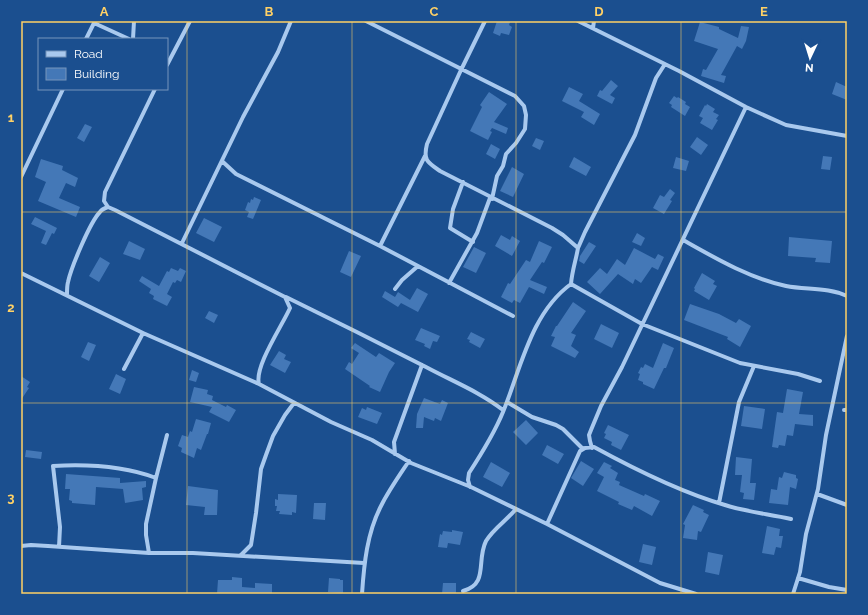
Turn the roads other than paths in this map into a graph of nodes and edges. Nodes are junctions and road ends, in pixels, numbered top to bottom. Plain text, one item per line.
1 (134, 21) edge
2 (190, 21) edge
3 (291, 21) edge
4 (366, 21) edge
5 (486, 21) edge
6 (578, 21) edge
7 (594, 21) edge
8 (94, 22) edge
9 (593, 28) junction
10 (86, 38) edge
11 (126, 38) edge
12 (132, 38) edge
13 (168, 61) edge
14 (665, 64) junction
15 (461, 70) junction
16 (63, 90) edge
17 (155, 90) edge
18 (746, 107) junction
19 (847, 136) edge
20 (425, 156) junction
21 (222, 162) junction
22 (21, 177) edge
23 (463, 182) junction
24 (491, 198) junction
25 (108, 207) junction
26 (682, 240) junction
27 (473, 242) junction
28 (182, 243) junction
29 (380, 246) junction
30 (578, 248) junction
31 (418, 266) junction
32 (21, 273) edge
33 (449, 284) junction
34 (571, 284) junction
35 (395, 289) dead end
36 (67, 294) junction
37 (285, 296) junction
38 (847, 296) edge
39 (513, 316) dead end
40 (642, 324) junction
41 (143, 333) junction
42 (847, 336) edge
43 (422, 365) junction
44 (754, 366) junction
45 (124, 369) dead end
46 (820, 381) dead end
47 (259, 384) junction
48 (507, 402) junction
49 (294, 403) junction
50 (503, 410) junction
51 (167, 434) dead end
52 (592, 448) junction
53 (583, 450) junction
54 (395, 454) junction
55 (409, 461) junction
56 (156, 478) junction
57 (470, 487) junction
58 (817, 494) junction
59 (719, 503) junction
60 (847, 505) edge
61 (516, 509) junction
62 (791, 519) dead end
63 (547, 524) junction
64 (21, 546) edge
65 (59, 547) junction
66 (150, 553) junction
67 (240, 556) junction
68 (364, 563) junction
69 (798, 578) junction
70 (847, 590) edge
71 (463, 591) dead end
72 (362, 594) edge
73 (696, 594) edge
74 (793, 594) edge

1 - 12 street
2 - 13 street
3 - 21 street
4 - 15 street
5 - 15 street
6 - 9 street
7 - 9 street
8 - 10 street
8 - 11 street
9 - 14 street
14 - 18 street
14 - 30 street
15 - 20 street
15 - 24 street
16 - 22 street
17 - 25 street
18 - 19 street
18 - 26 street
20 - 23 street
20 - 29 street
21 - 28 street
21 - 29 street
23 - 24 street
23 - 27 street
24 - 27 street
24 - 30 street
25 - 28 street
25 - 36 street
26 - 38 street
26 - 40 street
27 - 33 street
28 - 37 street
29 - 31 street
30 - 34 street
31 - 33 street
31 - 35 street
32 - 36 street
33 - 39 street
34 - 40 street
34 - 48 street
36 - 41 street
37 - 43 street
37 - 47 street
40 - 44 street
40 - 52 street
41 - 45 street
41 - 47 street
42 - 58 street
43 - 50 street
43 - 54 street
44 - 46 street
44 - 59 street
47 - 49 street
48 - 50 street
48 - 53 street
49 - 54 street
49 - 67 street
50 - 57 street
51 - 56 street
52 - 53 street
52 - 59 street
53 - 63 street
54 - 55 street
55 - 57 street
55 - 68 street
56 - 65 street
56 - 66 street
57 - 61 street
58 - 60 street
58 - 69 street
59 - 62 street
61 - 63 street
61 - 71 street
63 - 73 street
64 - 65 street
65 - 66 street
66 - 67 street
67 - 68 street
68 - 72 street
69 - 70 street
69 - 74 street

